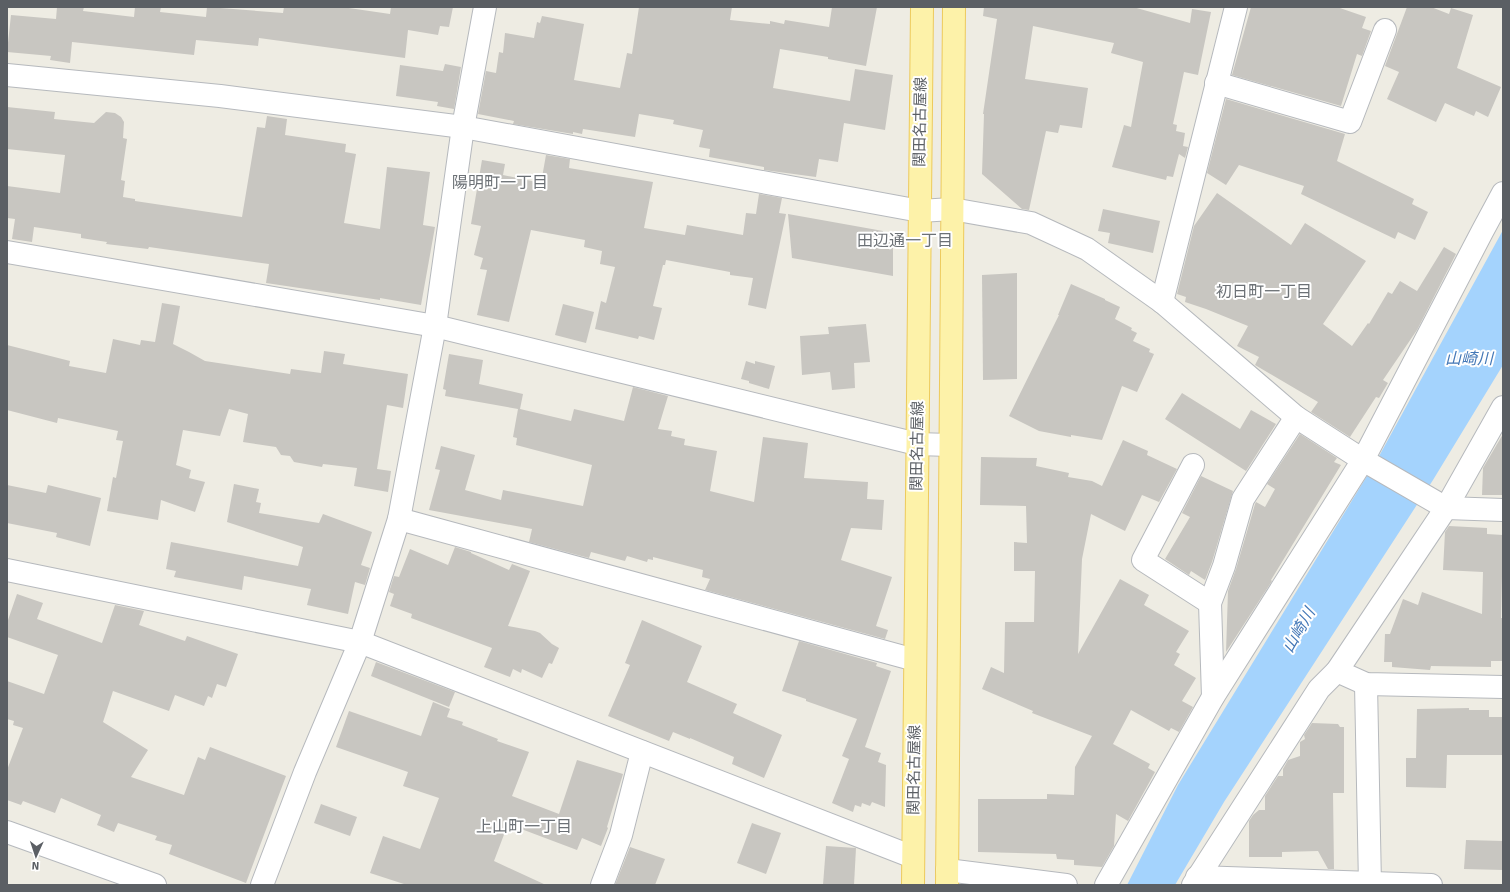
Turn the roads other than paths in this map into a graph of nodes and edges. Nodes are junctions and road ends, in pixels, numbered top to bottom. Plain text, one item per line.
1 (485, 7) edge
2 (922, 7) edge
3 (954, 7) edge
4 (1236, 7) edge
5 (1385, 30) dead end
6 (7, 75) edge
7 (1216, 83) junction
8 (463, 127) junction
9 (1503, 193) edge
10 (952, 209) junction
11 (920, 211) junction
12 (7, 252) edge
13 (1162, 302) junction
14 (435, 326) junction
15 (1503, 407) edge
16 (1296, 417) junction
17 (917, 444) junction
18 (950, 445) junction
19 (1366, 462) junction
20 (1193, 465) dead end
21 (1437, 503) junction
22 (1503, 510) edge
23 (399, 519) junction
24 (7, 570) edge
25 (1210, 603) junction
26 (360, 642) junction
27 (915, 660) junction
28 (1337, 670) junction
29 (1366, 684) junction
30 (1503, 687) edge
31 (1213, 697) junction
32 (642, 752) junction
33 (7, 832) edge
34 (913, 857) junction
35 (947, 877) edge
36 (1195, 881) edge
37 (1370, 884) edge
38 (155, 885) edge
39 (262, 885) edge
40 (602, 885) edge
41 (913, 885) edge
42 (1066, 885) edge
43 (1106, 885) edge
44 (1431, 885) edge

1 - 8 street
2 - 11 main road, 関田名古屋線
3 - 10 main road
4 - 7 street
5 - 7 street
6 - 8 street
7 - 13 street
8 - 11 street
8 - 14 street
9 - 19 street
10 - 11 street
10 - 13 street
10 - 18 main road
11 - 17 main road, 関田名古屋線
12 - 14 street
13 - 16 street
14 - 17 street
14 - 23 street
15 - 21 street
16 - 19 street
16 - 25 street
17 - 18 street
17 - 27 main road, 関田名古屋線
18 - 35 main road
19 - 21 street
19 - 31 street
20 - 25 street
21 - 22 street
21 - 28 street
23 - 26 street
23 - 27 street
24 - 26 street
25 - 31 street
26 - 32 street
26 - 39 street
27 - 34 main road, 関田名古屋線
28 - 29 street
28 - 36 street
29 - 30 street
29 - 37 street
31 - 43 street
32 - 34 street
32 - 40 street
33 - 38 street
34 - 41 main road, 関田名古屋線
35 - 42 street
36 - 37 street
37 - 44 street

